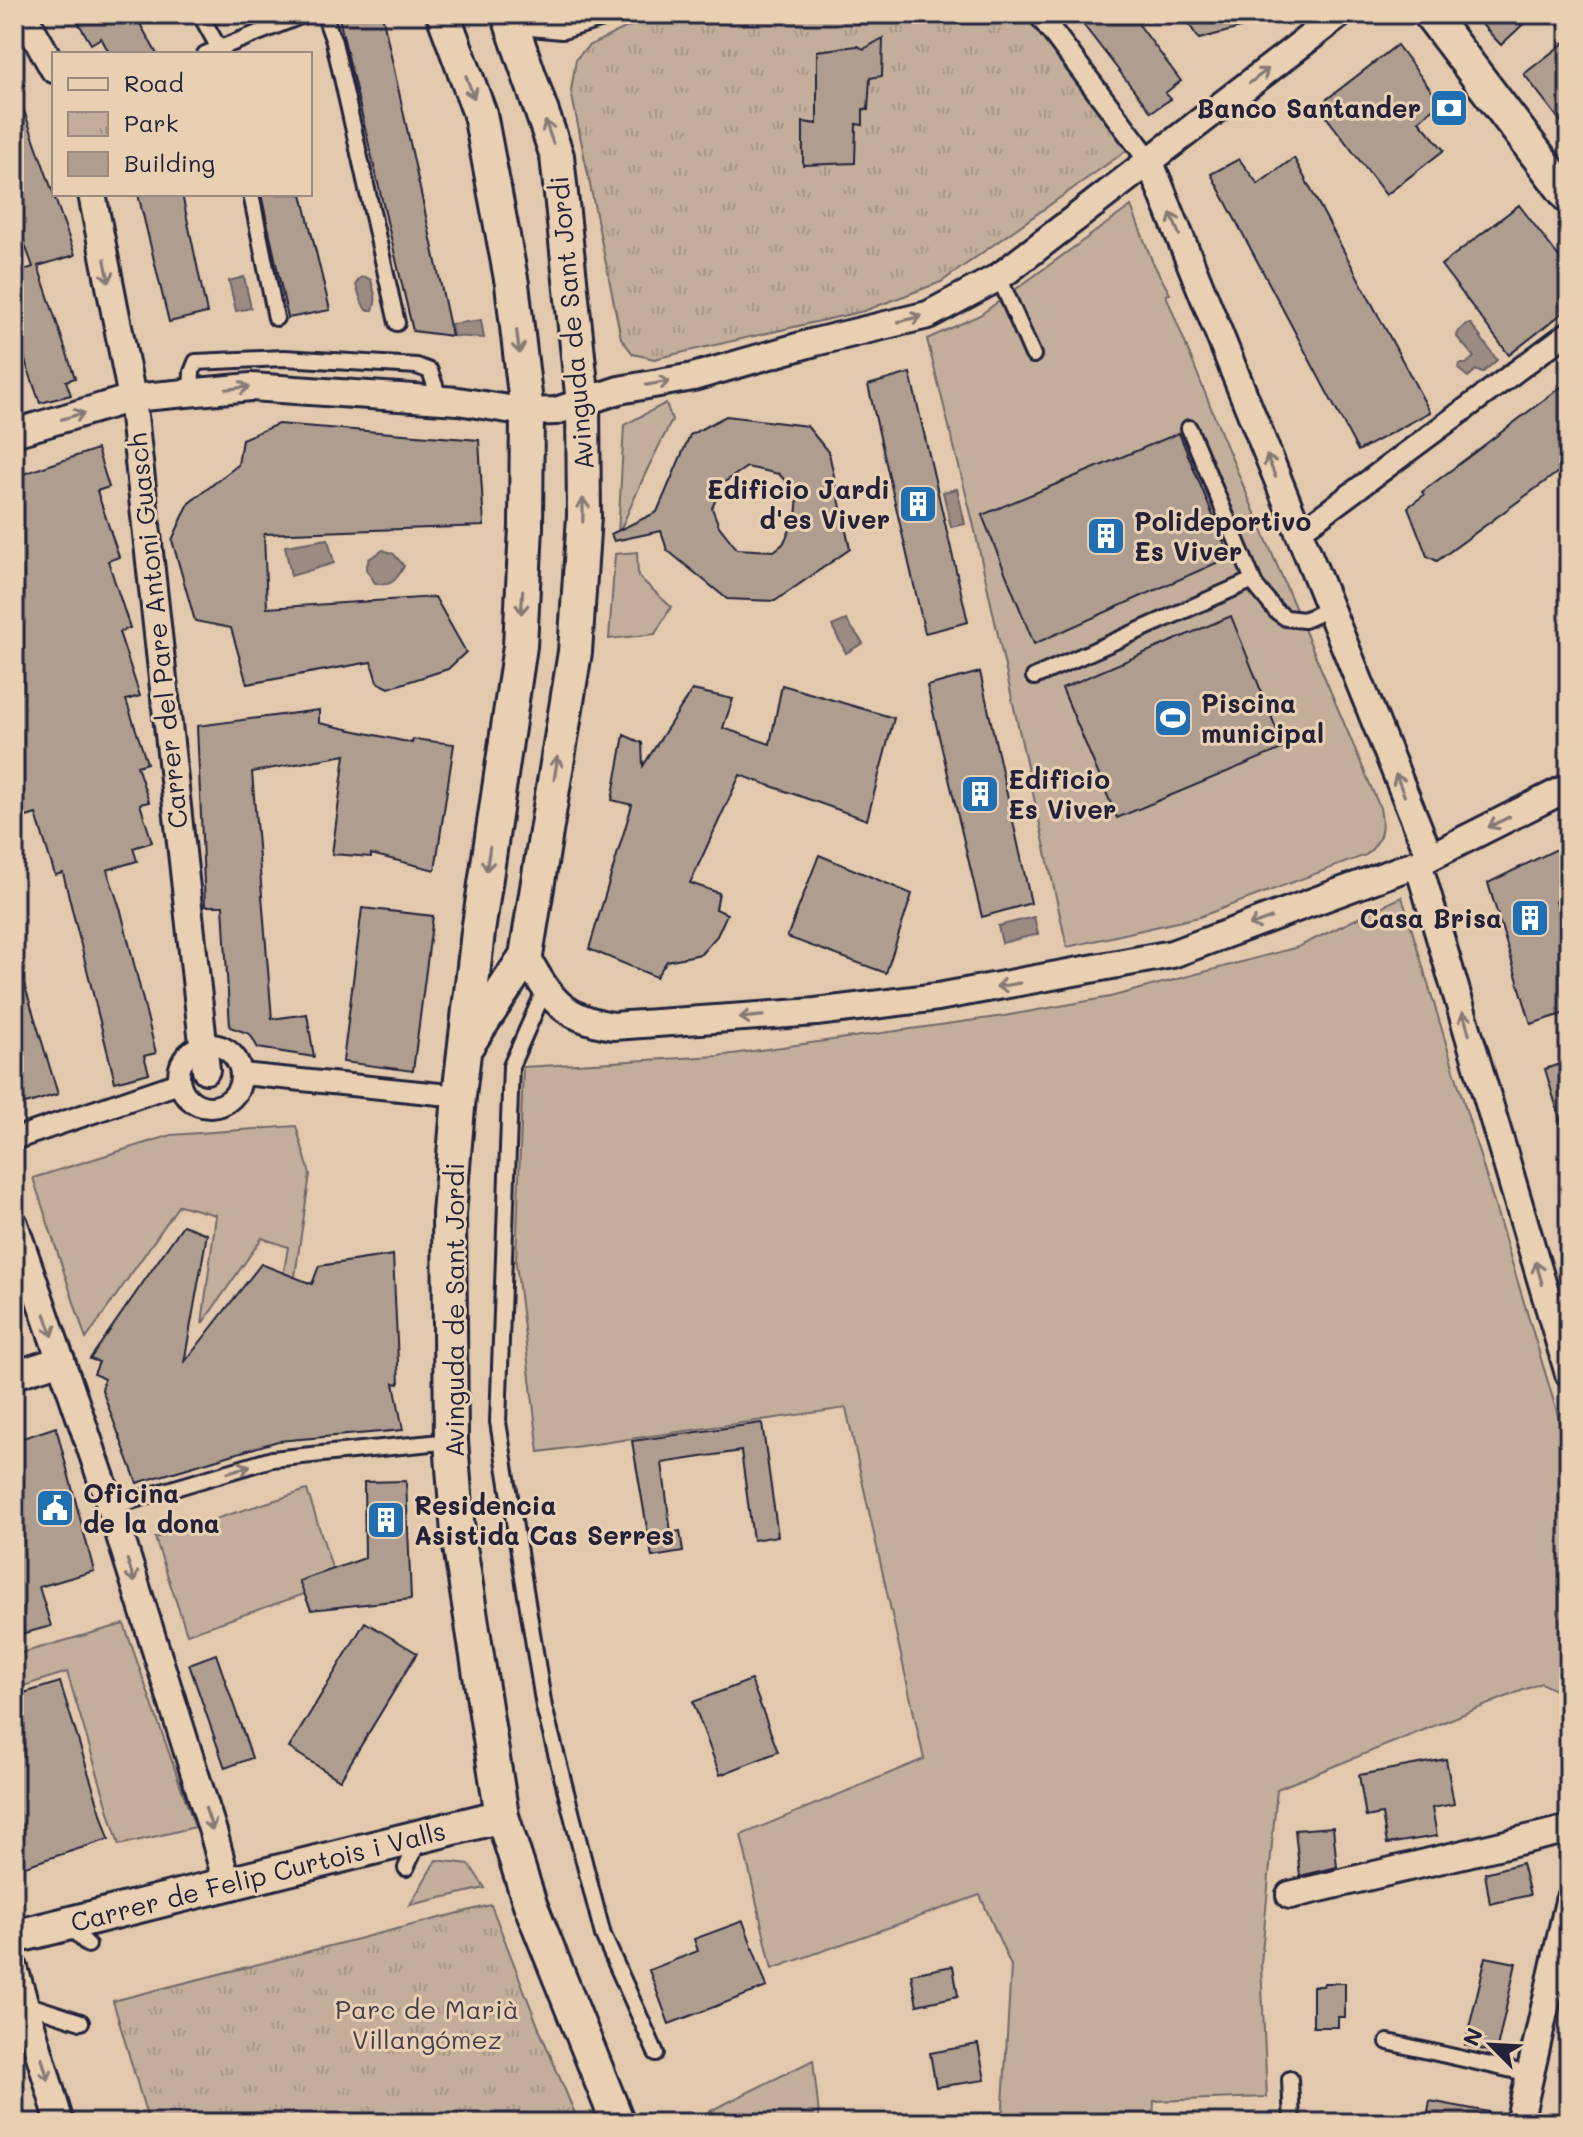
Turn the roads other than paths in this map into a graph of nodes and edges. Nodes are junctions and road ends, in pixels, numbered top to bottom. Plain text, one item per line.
1 (23, 14) edge
2 (200, 14) edge
3 (306, 14) edge
4 (324, 14) edge
5 (443, 14) edge
6 (599, 14) edge
7 (1039, 14) edge
8 (1340, 14) edge
9 (1430, 14) edge
10 (509, 17) edge
11 (222, 51) edge
12 (52, 65) edge
13 (1149, 160) junction
14 (92, 196) edge
15 (251, 196) edge
16 (1569, 197) edge
17 (999, 277) junction
18 (276, 318) dead end
19 (397, 323) dead end
20 (1569, 332) edge
21 (1033, 355) dead end
22 (132, 398) junction
23 (583, 403) junction
24 (527, 412) junction
25 (1189, 428) dead end
26 (14, 433) edge
27 (1298, 533) junction
28 (1253, 580) junction
29 (1329, 609) junction
30 (1034, 677) dead end
31 (1569, 787) edge
32 (1424, 860) junction
33 (526, 956) junction
34 (545, 989) junction
35 (465, 1049) junction
36 (204, 1057) junction
37 (242, 1074) junction
38 (179, 1083) junction
39 (459, 1096) junction
40 (14, 1139) edge
41 (14, 1224) edge
42 (61, 1360) junction
43 (1569, 1374) edge
44 (14, 1375) edge
45 (451, 1441) junction
46 (111, 1507) junction
47 (502, 1816) junction
48 (1569, 1833) edge
49 (416, 1837) junction
50 (406, 1868) dead end
51 (227, 1884) junction
52 (1290, 1895) dead end
53 (1569, 1901) edge
54 (14, 1937) edge
55 (14, 1968) edge
56 (26, 2004) junction
57 (81, 2022) dead end
58 (1388, 2042) dead end
59 (656, 2053) dead end
60 (1530, 2074) junction
61 (1290, 2079) dead end
62 (60, 2123) edge
63 (618, 2123) edge
64 (1292, 2123) edge
65 (1519, 2123) edge

1 - 12 street
2 - 11 lane
3 - 11 lane
4 - 19 lane
5 -> 24 street, Avinguda de Sant Jordi
6 - 10 street
7 - 13 street
13 -> 8 street
9 - 16 street
23 -> 10 street, Avinguda de Sant Jordi
13 - 17 street
27 -> 13 street
14 -> 22 street, Carrer del Pare Antoni Guasch
15 - 18 lane
17 - 21 lane
23 -> 17 street
20 - 27 street
22 - 24 street
26 -> 22 street
22 - 36 street, Carrer del Pare Antoni Guasch
23 - 24 street
33 -> 23 street, Avinguda de Sant Jordi
24 -> 35 street, Avinguda de Sant Jordi
25 - 28 lane
27 - 29 street
28 - 29 lane
28 - 30 lane
32 -> 29 street
31 -> 32 street
32 -> 34 street
43 -> 32 street
33 - 34 street
33 - 35 street, Avinguda de Sant Jordi
34 - 59 lane
35 - 39 street, Avinguda de Sant Jordi
36 - 37 street
36 - 38 street
37 - 38 street
37 - 39 street
38 - 40 street
39 - 45 street, Avinguda de Sant Jordi
41 -> 42 street
42 - 44 street
42 - 46 street
46 -> 45 lane
45 - 47 street, Avinguda de Sant Jordi
46 -> 51 street
47 - 49 street, Carrer de Felip Curtois i Valls
47 - 63 street, Avinguda de Sant Jordi
48 - 52 street
49 - 50 lane
49 - 51 street, Carrer de Felip Curtois i Valls
51 - 54 street, Carrer de Felip Curtois i Valls
53 - 60 street
55 - 56 street
56 - 57 lane
56 -> 62 street
58 - 60 lane
60 - 65 street
61 - 64 lane

